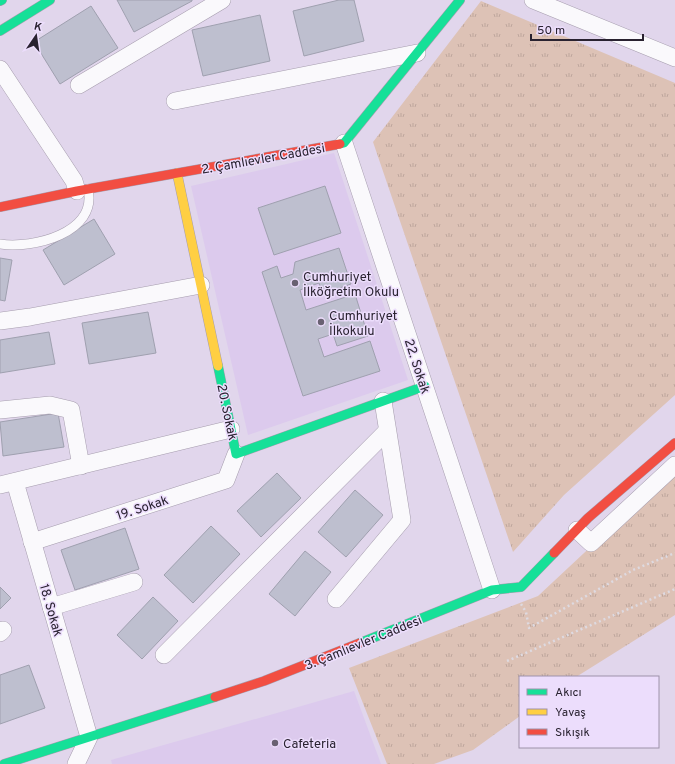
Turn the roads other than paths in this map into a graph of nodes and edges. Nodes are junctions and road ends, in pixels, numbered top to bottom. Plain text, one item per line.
1 (50, 0) edge
2 (222, 0) edge
3 (460, 0) edge
4 (533, 0) edge
5 (0, 32) edge
6 (417, 53) junction
7 (675, 58) edge
8 (0, 69) edge
9 (79, 85) dead end
10 (175, 101) dead end
11 (344, 143) junction
12 (177, 173) junction
13 (82, 190) junction
14 (0, 207) edge
15 (0, 244) edge
16 (202, 285) junction
17 (0, 321) edge
18 (425, 386) junction
19 (383, 401) junction
20 (0, 410) edge
21 (231, 429) junction
22 (387, 431) junction
23 (236, 454) junction
24 (672, 456) edge
25 (81, 466) junction
26 (5, 485) edge
27 (577, 530) joint
28 (32, 542) junction
29 (134, 582) dead end
30 (492, 590) junction
31 (336, 599) dead end
32 (51, 607) junction
33 (164, 655) dead end
34 (89, 737) junction
35 (4, 764) edge
36 (76, 764) edge

1 - 5 street
2 - 9 street
3 - 6 street
4 - 7 street
6 - 10 street
6 - 11 street
8 - 13 street
11 - 12 street, 2. Çamlıevler Caddesi
11 - 18 street, 22. Sokak
12 - 13 street, 2. Çamlıevler Caddesi
12 - 16 street, 20. Sokak
13 - 14 street, 2. Çamlıevler Caddesi
13 - 15 lane
16 - 17 street
16 - 21 street, 20. Sokak
18 - 19 street, 20. Sokak
18 - 30 street, 22. Sokak
19 - 22 street
19 - 23 street, 20. Sokak
20 - 25 street
21 - 23 street, 20. Sokak
21 - 25 street
22 - 31 street
22 - 33 street
23 - 28 street, 19. Sokak
24 - 27 street
25 - 26 street
26 - 28 street, 18. Sokak
27 - 30 street, 3. Çamlıevler Caddesi
28 - 32 street, 18. Sokak
29 - 32 street
30 - 34 street, 3. Çamlıevler Caddesi
32 - 34 street, 18. Sokak
34 - 35 street, 3. Çamlıevler Caddesi
34 - 36 street

